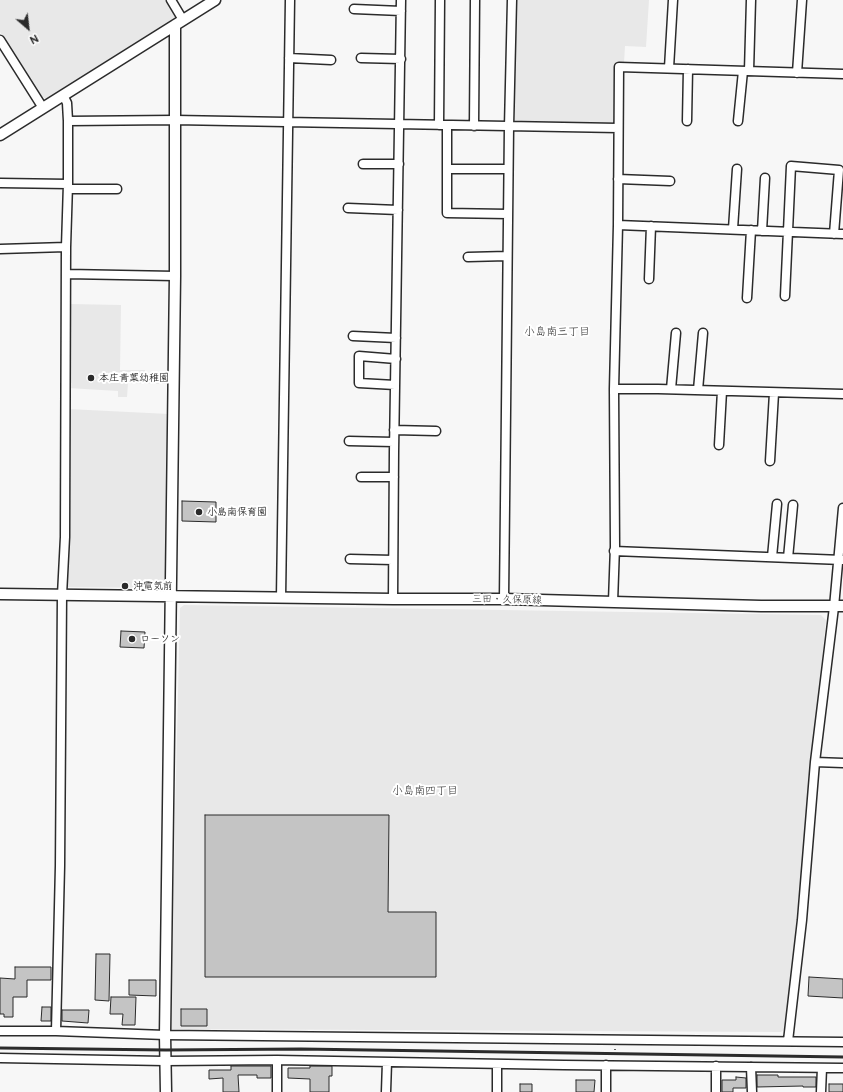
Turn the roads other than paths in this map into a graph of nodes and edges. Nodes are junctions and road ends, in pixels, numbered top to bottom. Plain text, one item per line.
1 (171, 0) edge
2 (215, 0) edge
3 (290, 0) edge
4 (401, 0) edge
5 (440, 0) edge
6 (475, 0) edge
7 (512, 0) edge
8 (673, 0) edge
9 (751, 0) edge
10 (802, 0) edge
11 (354, 9) dead end
12 (401, 11) junction
13 (179, 23) junction
14 (0, 40) edge
15 (290, 58) junction
16 (361, 58) dead end
17 (401, 59) junction
18 (331, 60) dead end
19 (669, 68) junction
20 (688, 69) junction
21 (746, 71) junction
22 (797, 73) junction
23 (843, 74) edge
24 (63, 95) junction
25 (43, 108) junction
26 (175, 120) junction
27 (687, 121) dead end
28 (738, 121) dead end
29 (68, 122) junction
30 (289, 123) junction
31 (400, 124) junction
32 (443, 125) junction
33 (474, 126) junction
34 (509, 127) junction
35 (618, 128) junction
36 (0, 135) edge
37 (363, 164) dead end
38 (399, 164) junction
39 (447, 169) junction
40 (508, 169) junction
41 (737, 169) dead end
42 (765, 178) dead end
43 (618, 179) junction
44 (670, 181) dead end
45 (0, 183) edge
46 (68, 186) junction
47 (117, 189) dead end
48 (348, 208) dead end
49 (398, 210) junction
50 (508, 214) junction
51 (618, 225) junction
52 (651, 226) junction
53 (733, 229) junction
54 (751, 230) junction
55 (762, 231) junction
56 (789, 232) junction
57 (834, 234) junction
58 (843, 234) edge
59 (66, 247) junction
60 (0, 249) edge
61 (508, 256) junction
62 (468, 257) dead end
63 (66, 274) junction
64 (175, 276) junction
65 (649, 279) dead end
66 (786, 296) dead end
67 (747, 298) dead end
68 (676, 333) dead end
69 (703, 333) dead end
70 (353, 336) dead end
71 (396, 338) junction
72 (396, 359) junction
73 (395, 385) junction
74 (614, 389) junction
75 (671, 389) junction
76 (698, 390) junction
77 (722, 391) junction
78 (774, 393) junction
79 (843, 394) edge
80 (394, 430) junction
81 (436, 431) dead end
82 (349, 441) dead end
83 (394, 442) junction
84 (719, 445) dead end
85 (770, 461) dead end
86 (361, 477) dead end
87 (394, 477) junction
88 (777, 504) dead end
89 (793, 504) dead end
90 (843, 508) edge
91 (842, 522) edge
92 (614, 551) junction
93 (772, 557) junction
94 (788, 558) junction
95 (350, 559) dead end
96 (394, 560) junction
97 (841, 560) edge
98 (0, 594) edge
99 (62, 595) junction
100 (172, 596) junction
101 (281, 598) junction
102 (393, 599) junction
103 (504, 599) junction
104 (613, 602) junction
105 (838, 606) edge
106 (815, 762) junction
107 (843, 763) edge
108 (0, 1031) edge
109 (56, 1031) junction
110 (165, 1035) junction
111 (788, 1041) junction
112 (843, 1042) edge
113 (0, 1058) edge
114 (277, 1060) junction
115 (165, 1061) junction
116 (387, 1062) junction
117 (498, 1064) junction
118 (606, 1065) junction
119 (716, 1066) junction
120 (751, 1066) junction
121 (822, 1068) junction
122 (843, 1068) edge
123 (166, 1092) edge
124 (277, 1092) edge
125 (386, 1092) edge
126 (497, 1092) edge
127 (606, 1092) edge
128 (716, 1092) edge
129 (752, 1092) edge
130 (821, 1092) edge

1 - 13 street
2 - 13 street
3 - 15 street
4 - 12 street
5 - 32 street
6 - 33 street
7 - 34 street
8 - 19 street
9 - 21 street
10 - 22 street
11 - 12 street
12 - 17 street
13 - 24 street
13 - 26 street
14 - 25 street
15 - 18 street
15 - 30 street
16 - 17 street
17 - 31 street
19 - 20 street
19 - 35 street
20 - 21 street
20 - 27 street
21 - 22 street
21 - 28 street
22 - 23 street
24 - 25 street
24 - 29 street
25 - 36 street
26 - 29 street
26 - 30 street
26 - 64 street
29 - 46 street
30 - 31 street
30 - 101 street
31 - 32 street
31 - 38 street
32 - 33 street
32 - 39 street
33 - 34 street
34 - 35 street
34 - 40 street
35 - 43 street
37 - 38 street
38 - 49 street
39 - 40 street
39 - 50 street
40 - 50 street
41 - 53 street
42 - 55 street
43 - 44 street
43 - 51 street
45 - 46 street
46 - 47 street
46 - 59 street
48 - 49 street
49 - 71 street
50 - 61 street
51 - 52 street
51 - 74 street
52 - 53 street
52 - 65 street
53 - 54 street
54 - 55 street
54 - 67 street
55 - 56 street
56 - 57 street
56 - 57 street
56 - 66 street
57 - 58 street
59 - 60 street
59 - 63 street
61 - 62 street
61 - 103 street
63 - 64 street
63 - 99 street
64 - 100 street
68 - 75 street
69 - 76 street
70 - 71 street
71 - 72 street
72 - 73 street
72 - 73 street
73 - 80 street
74 - 75 street
74 - 92 street
75 - 76 street
76 - 77 street
77 - 78 street
77 - 84 street
78 - 79 street
78 - 85 street
80 - 81 street
80 - 83 street
82 - 83 street
83 - 87 street
86 - 87 street
87 - 96 street
88 - 93 street
89 - 94 street
90 - 91 street
91 - 97 street
92 - 93 street
92 - 104 street
93 - 94 street
94 - 97 street
95 - 96 street
96 - 102 street
97 - 105 street
98 - 99 street, 三田・久保原線
99 - 100 street, 三田・久保原線
99 - 109 street
100 - 101 street, 三田・久保原線
100 - 110 street
101 - 102 street, 三田・久保原線
102 - 103 street, 三田・久保原線
103 - 104 street, 三田・久保原線
104 - 105 street, 三田・久保原線
105 - 106 street
106 - 107 street
106 - 111 street
108 - 109 street
109 - 110 street
110 - 111 street
110 - 115 street
111 - 112 street
113 - 115 street
114 - 115 street
114 - 116 street
114 - 124 street
115 - 123 street
116 - 117 street
116 - 125 street
117 - 118 street
117 - 126 street
118 - 119 street
118 - 127 street
119 - 120 street
119 - 128 street
120 - 121 street
120 - 129 street
121 - 122 street
121 - 130 street

